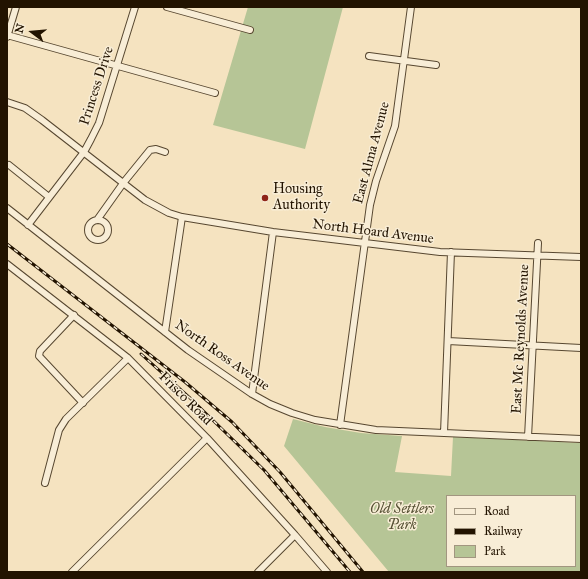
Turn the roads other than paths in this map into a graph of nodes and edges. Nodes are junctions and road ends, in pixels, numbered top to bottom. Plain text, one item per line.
1 (16, 7) edge
2 (135, 7) edge
3 (167, 7) edge
4 (411, 7) edge
5 (250, 30) dead end
6 (7, 36) edge
7 (369, 56) dead end
8 (404, 61) junction
9 (436, 65) dead end
10 (116, 66) junction
11 (215, 93) dead end
12 (7, 102) edge
13 (84, 152) junction
14 (166, 152) dead end
15 (9, 165) dead end
16 (124, 182) junction
17 (49, 197) junction
18 (7, 208) edge
19 (182, 217) junction
20 (96, 220) dead end
21 (28, 225) junction
22 (273, 232) junction
23 (365, 243) junction
24 (538, 243) dead end
25 (451, 252) junction
26 (537, 255) junction
27 (581, 257) edge
28 (7, 264) edge
29 (74, 315) junction
30 (165, 332) junction
31 (448, 341) junction
32 (532, 345) junction
33 (581, 348) edge
34 (128, 358) junction
35 (252, 394) junction
36 (83, 403) junction
37 (340, 425) junction
38 (444, 433) junction
39 (528, 437) junction
40 (207, 438) junction
41 (581, 439) edge
42 (45, 483) dead end
43 (295, 535) junction
44 (72, 572) edge
45 (258, 572) edge
46 (327, 572) edge

1 - 6 street
2 - 10 street, Princess Drive
3 - 5 street
4 - 8 street, East Alma Avenue
6 - 10 street
7 - 8 street
8 - 9 street
8 - 23 street, East Alma Avenue
10 - 11 street
10 - 13 street, Princess Drive
12 - 13 street, North Hoard Avenue
13 - 16 street, North Hoard Avenue
13 - 17 street, Princess Drive
14 - 16 street
15 - 17 street
16 - 19 street, North Hoard Avenue
16 - 20 street
17 - 21 street, Princess Drive
18 - 21 street, North Ross Avenue
19 - 22 street, North Hoard Avenue
19 - 30 street
21 - 30 street, North Ross Avenue
22 - 23 street, North Hoard Avenue
22 - 35 street
23 - 25 street, North Hoard Avenue
23 - 37 street, East Alma Avenue
24 - 26 street, East Mc Reynolds Avenue
25 - 26 street, North Hoard Avenue
25 - 31 street
26 - 27 street, North Hoard Avenue
26 - 32 street, East Mc Reynolds Avenue
28 - 29 street, Frisco Road
29 - 34 street, Frisco Road
29 - 36 street
30 - 35 street, North Ross Avenue
31 - 32 street
31 - 38 street
32 - 33 street
32 - 39 street, East Mc Reynolds Avenue
34 - 36 street
34 - 40 street, Frisco Road
35 - 37 street, North Ross Avenue
36 - 42 street
37 - 38 street, North Ross Avenue
38 - 39 street, North Ross Avenue
39 - 41 street, North Ross Avenue
40 - 43 street, Frisco Road
40 - 44 street
43 - 45 street
43 - 46 street, Frisco Road

